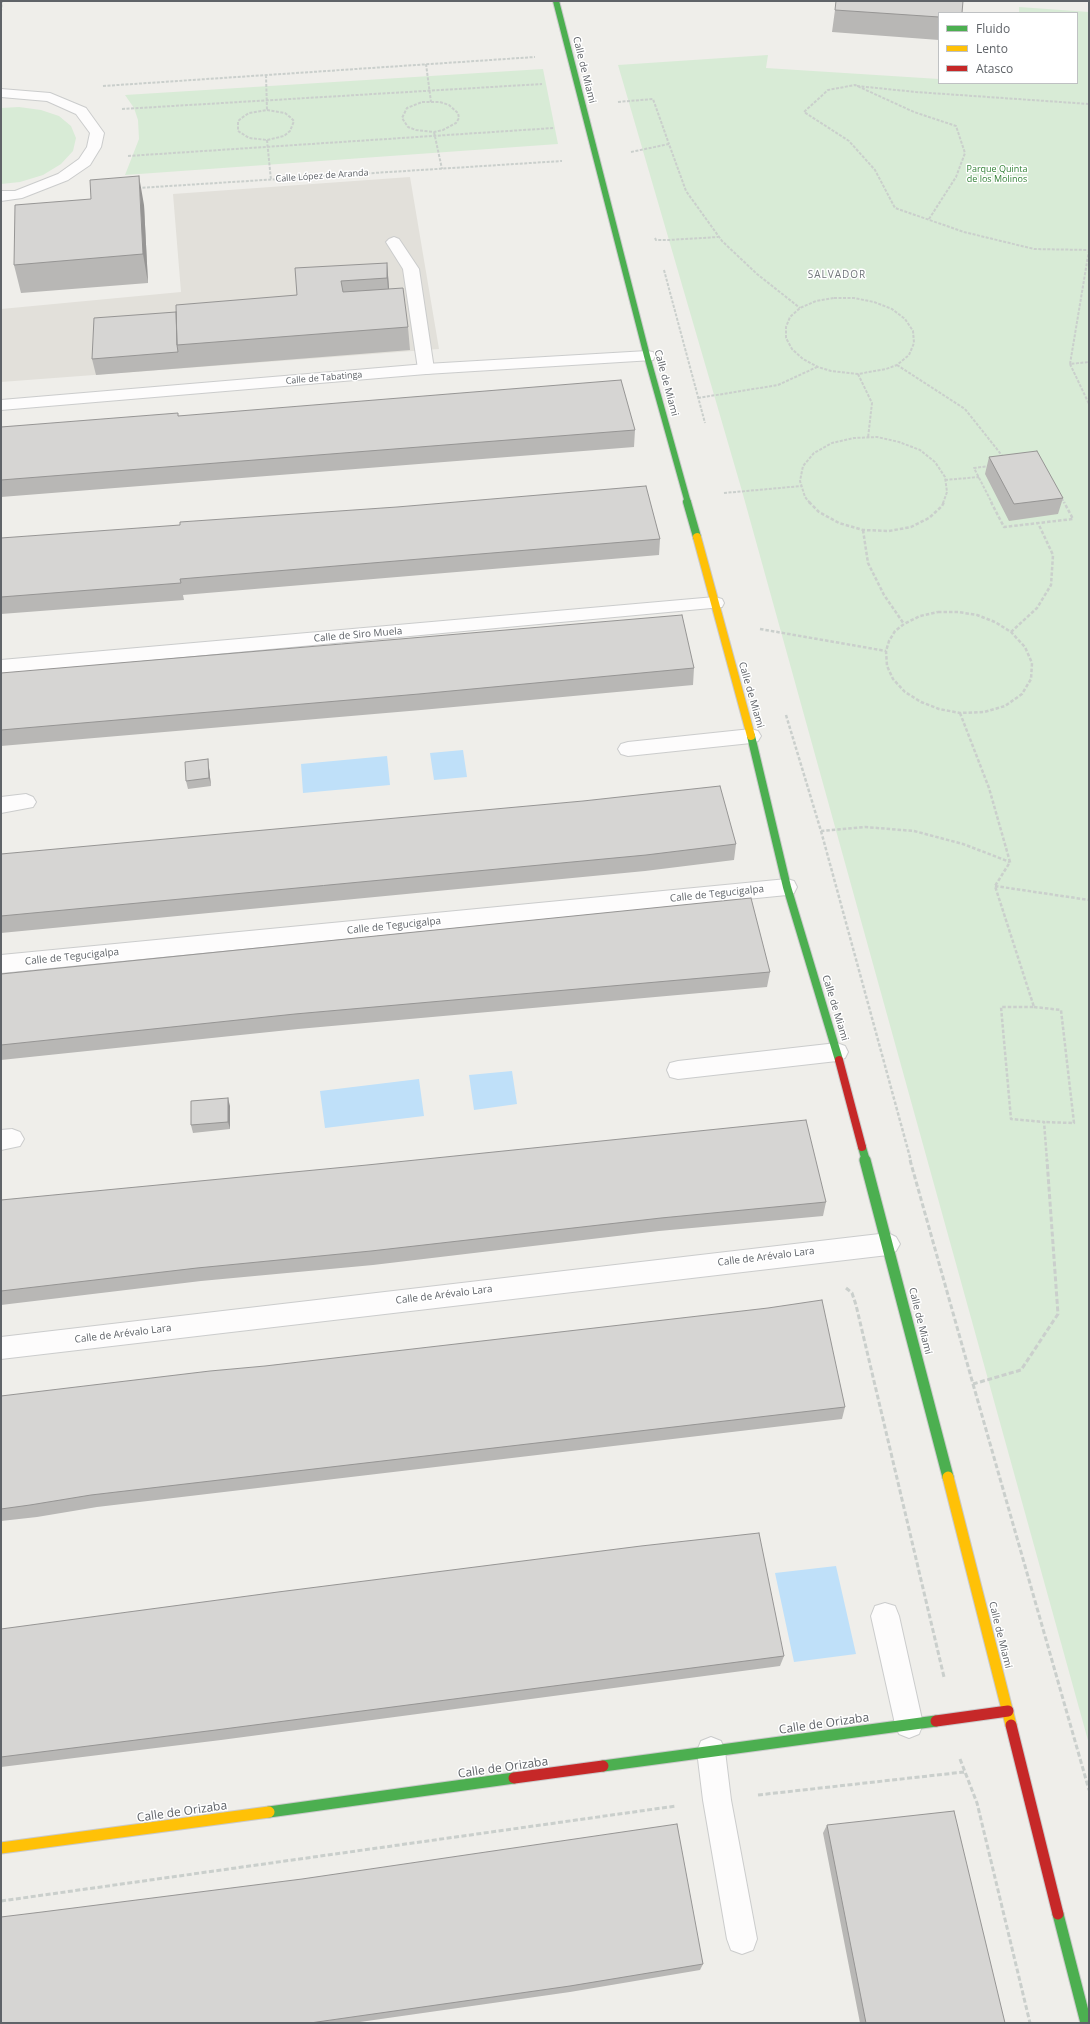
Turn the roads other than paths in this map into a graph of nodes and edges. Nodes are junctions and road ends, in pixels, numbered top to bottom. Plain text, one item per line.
1 (556, 1) edge
2 (1, 94) edge
3 (1, 196) edge
4 (394, 242) dead end
5 (647, 356) junction
6 (426, 370) junction
7 (1, 405) edge
8 (715, 603) junction
9 (1, 667) edge
10 (751, 736) junction
11 (628, 749) dead end
12 (26, 802) dead end
13 (1, 805) edge
14 (787, 887) junction
15 (1, 964) edge
16 (837, 1052) junction
17 (678, 1070) dead end
18 (888, 1244) junction
19 (1, 1348) edge
20 (885, 1616) dead end
21 (1008, 1711) junction
22 (909, 1724) junction
23 (710, 1751) junction
24 (1, 1848) edge
25 (742, 1939) dead end
26 (1086, 2023) edge

1 - 5 street, Calle de Miami
2 - 3 street
4 - 6 street
5 - 6 street, Calle de Tabatinga
5 - 8 street, Calle de Miami
6 - 7 street, Calle de Tabatinga
8 - 9 street, Calle de Siro Muela
8 - 10 street, Calle de Miami
10 - 11 street
10 - 14 street, Calle de Miami
12 - 13 street
14 - 15 street, Calle de Tegucigalpa
14 - 16 street, Calle de Miami
16 - 17 street
16 - 18 street, Calle de Miami
18 - 19 street, Calle de Arévalo Lara
18 - 21 street, Calle de Miami
20 - 22 street
21 - 22 street, Calle de Orizaba
21 - 26 street, Calle de Miami
22 - 23 street, Calle de Orizaba
23 - 24 street, Calle de Orizaba
23 - 25 street

